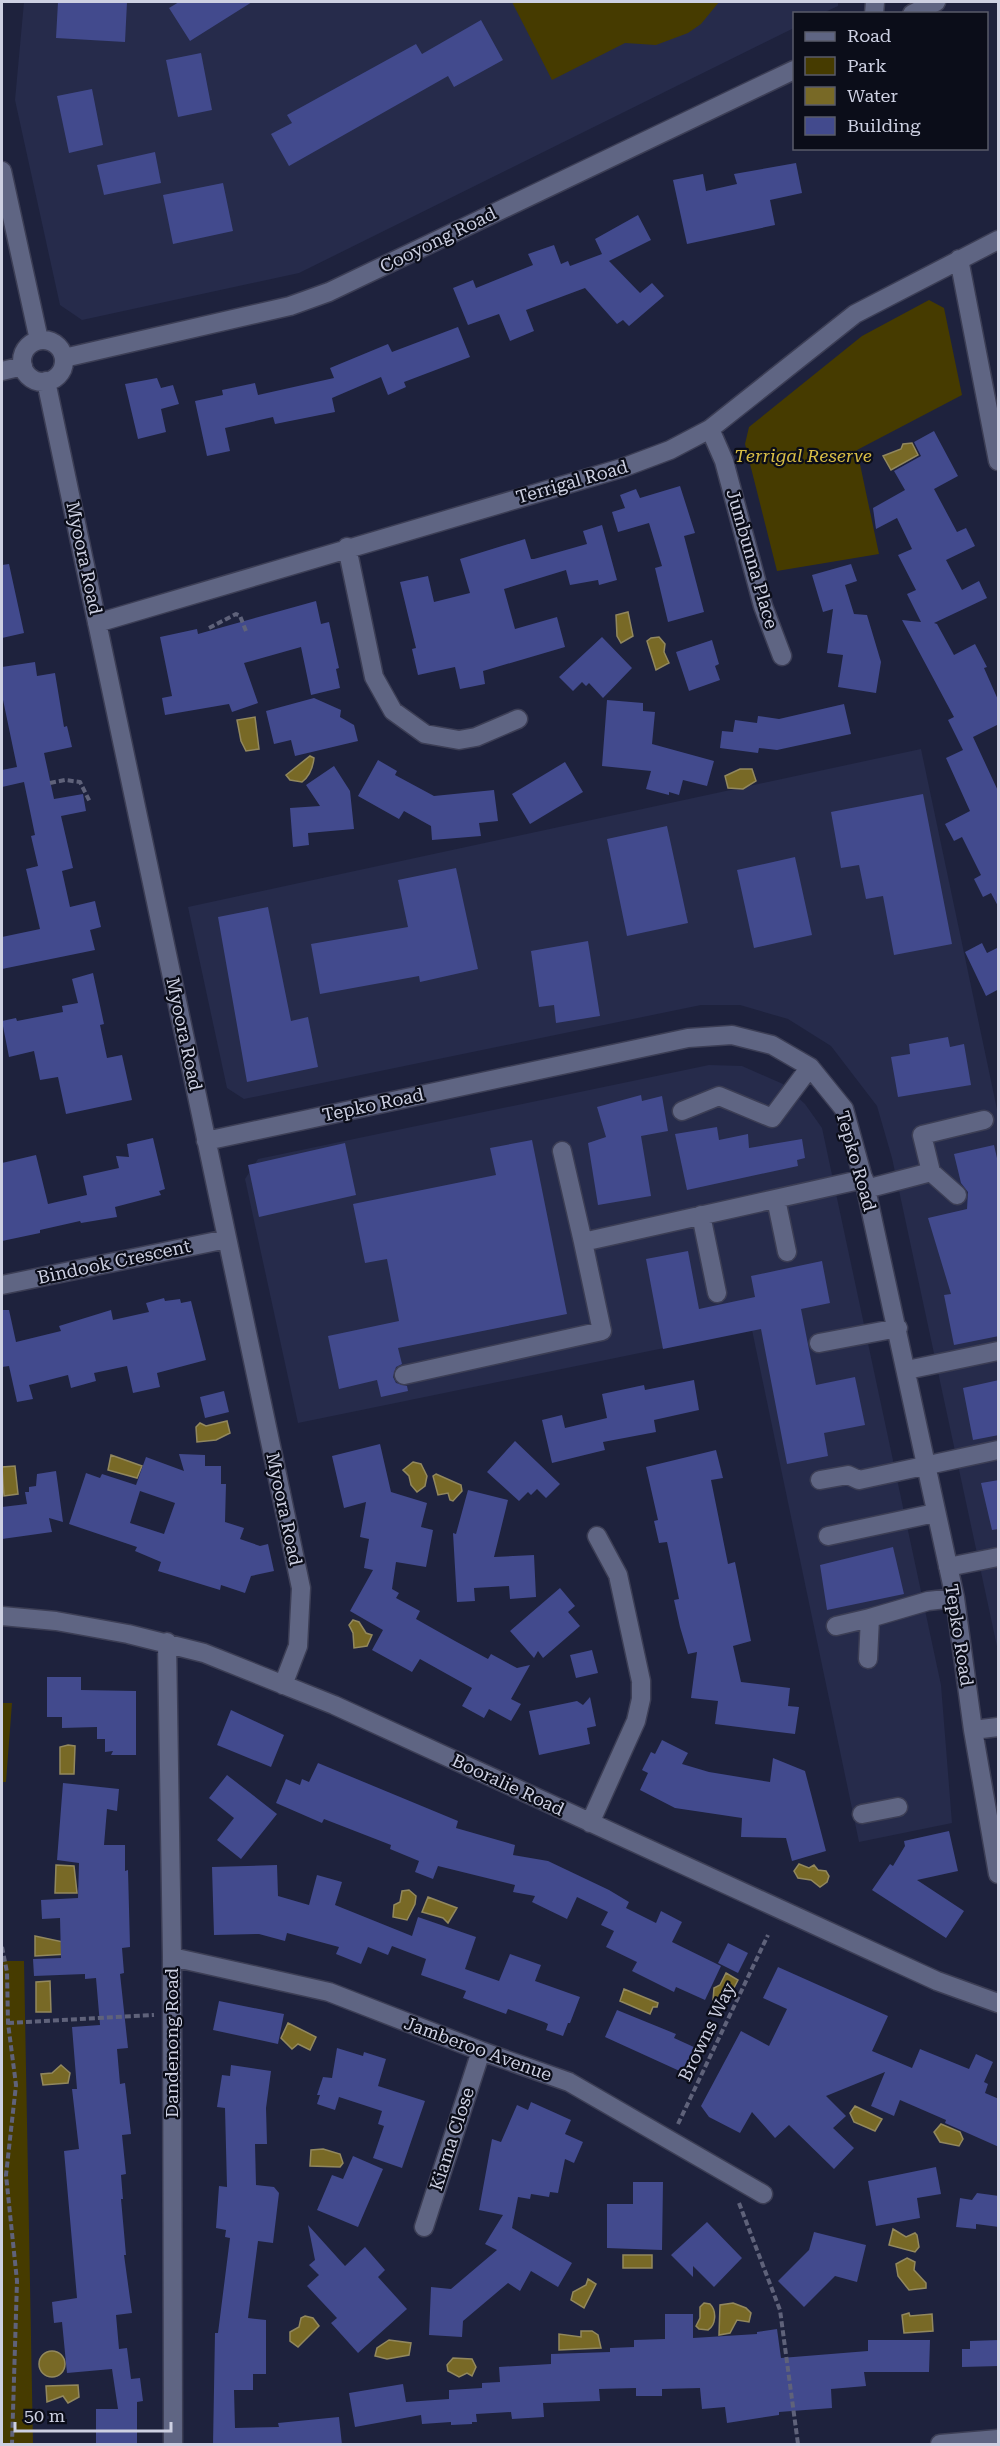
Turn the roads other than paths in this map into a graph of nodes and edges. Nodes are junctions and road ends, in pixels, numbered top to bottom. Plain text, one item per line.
1 (936, 2) edge
2 (916, 12) edge
3 (793, 71) edge
4 (2, 171) edge
5 (999, 240) edge
6 (959, 259) junction
7 (39, 340) junction
8 (64, 358) junction
9 (23, 366) junction
10 (2, 370) edge
11 (46, 381) junction
12 (710, 429) junction
13 (999, 461) edge
14 (347, 547) junction
15 (97, 623) junction
16 (782, 656) dead end
17 (518, 719) dead end
18 (810, 1067) junction
19 (681, 1111) dead end
20 (984, 1119) dead end
21 (206, 1141) junction
22 (562, 1150) dead end
23 (931, 1172) junction
24 (865, 1184) junction
25 (957, 1195) dead end
26 (776, 1198) junction
27 (701, 1215) junction
28 (227, 1239) junction
29 (583, 1242) junction
30 (787, 1252) dead end
31 (2, 1285) edge
32 (717, 1293) dead end
33 (898, 1328) junction
34 (819, 1343) dead end
35 (999, 1351) edge
36 (907, 1370) junction
37 (404, 1375) dead end
38 (999, 1450) edge
39 (925, 1465) junction
40 (820, 1480) dead end
41 (935, 1513) junction
42 (597, 1536) dead end
43 (828, 1536) dead end
44 (999, 1557) edge
45 (948, 1567) junction
46 (955, 1598) junction
47 (2, 1616) edge
48 (870, 1618) junction
49 (836, 1626) dead end
50 (167, 1642) junction
51 (868, 1659) dead end
52 (283, 1685) junction
53 (999, 1727) edge
54 (974, 1730) junction
55 (898, 1807) dead end
56 (862, 1814) dead end
57 (590, 1822) junction
58 (999, 1874) edge
59 (172, 1957) junction
60 (999, 2003) edge
61 (481, 2051) junction
62 (762, 2194) dead end
63 (424, 2227) dead end
64 (999, 2439) edge
65 (172, 2445) edge
66 (940, 2445) edge

1 - 2 street
3 - 8 street, Cooyong Road
4 - 7 street
5 - 6 street, Terrigal Road
6 - 12 street, Terrigal Road
6 - 13 street
7 - 8 street
7 - 9 street
8 - 11 street
9 - 10 street
9 - 11 street
11 - 15 street, Myoora Road
12 - 14 street, Terrigal Road
12 - 16 street, Jumbunna Place
14 - 15 street, Terrigal Road
14 - 17 street
15 - 21 street, Myoora Road
18 - 19 street
18 - 21 street, Tepko Road
18 - 24 street, Tepko Road
20 - 23 street
21 - 28 street, Myoora Road
22 - 29 street
23 - 24 street
23 - 25 street
24 - 26 street
24 - 33 street, Tepko Road
26 - 27 street
26 - 30 street
27 - 29 street
27 - 32 street
28 - 31 street, Bindook Crescent
28 - 52 street, Myoora Road
29 - 37 street
33 - 34 street
33 - 36 street, Tepko Road
35 - 36 street
36 - 39 street, Tepko Road
38 - 39 street
39 - 40 street
39 - 41 street, Tepko Road
41 - 43 street
41 - 45 street, Tepko Road
42 - 57 street
44 - 45 street
45 - 46 street, Tepko Road
46 - 48 street
46 - 54 street, Tepko Road
47 - 50 street, Booralie Road
48 - 49 street
48 - 51 street
50 - 52 street, Booralie Road
50 - 59 street, Dandenong Road
52 - 57 street, Booralie Road
53 - 54 street
54 - 58 street, Tepko Road
55 - 56 street
57 - 60 street, Booralie Road
59 - 61 street, Jamberoo Avenue
59 - 65 street, Dandenong Road
61 - 62 street, Jamberoo Avenue
61 - 63 street, Kiama Close
64 - 66 street

